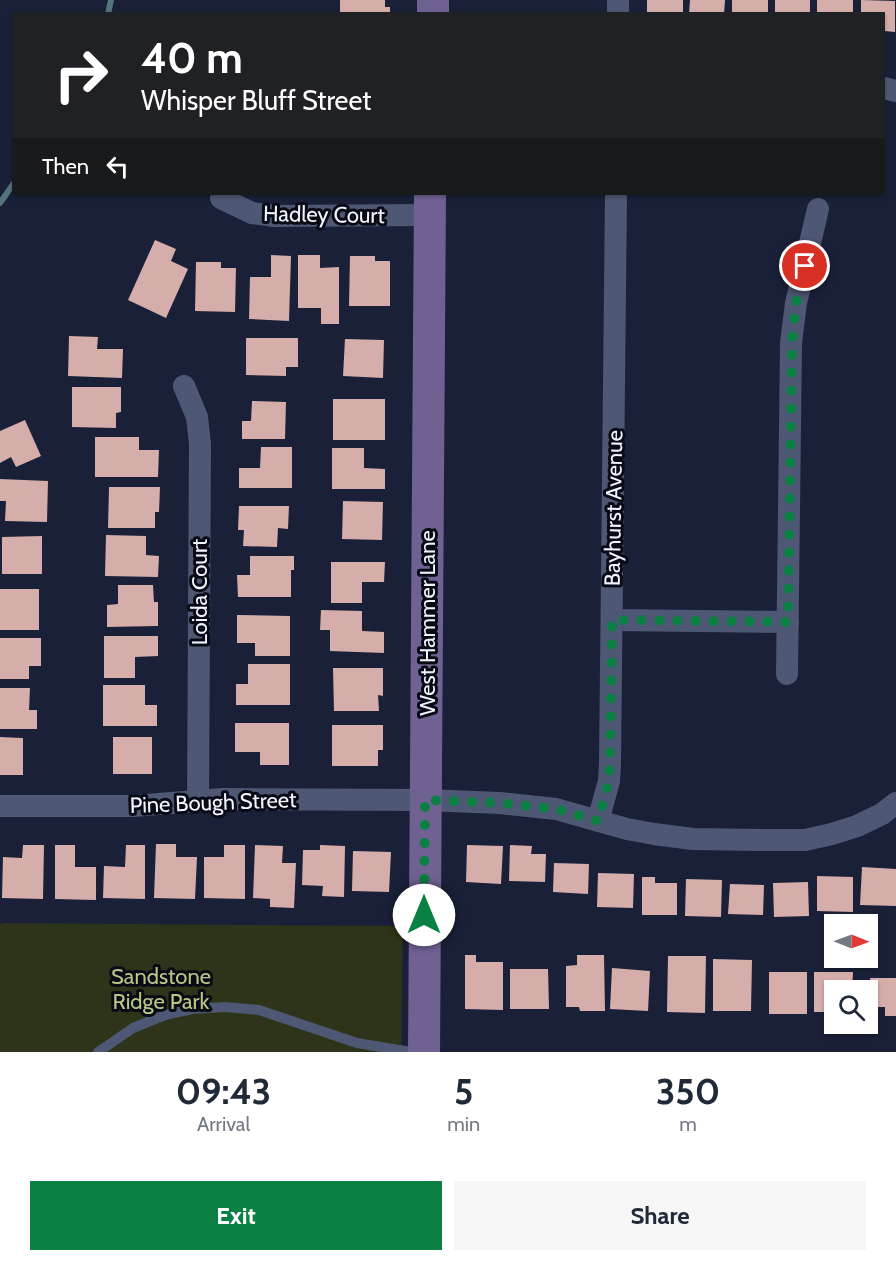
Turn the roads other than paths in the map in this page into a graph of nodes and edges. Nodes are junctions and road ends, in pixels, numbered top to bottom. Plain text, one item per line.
1 (616, 195) edge
2 (221, 198) dead end
3 (430, 204) edge
4 (818, 209) dead end
5 (184, 386) dead end
6 (612, 620) junction
7 (788, 622) junction
8 (787, 674) dead end
9 (425, 800) junction
10 (198, 801) junction
11 (896, 803) edge
12 (0, 806) edge
13 (598, 821) junction
14 (98, 1052) edge
15 (411, 1052) edge
16 (424, 1052) edge

1 - 6 street, Bayhurst Avenue
2 - 3 street, Hadley Court
3 - 9 street, West Hammer Lane
4 - 7 street
5 - 10 street, Loida Court
6 - 7 street
6 - 13 street, Bayhurst Avenue
7 - 8 street
9 - 10 street, Pine Bough Street
9 - 13 street, Pine Bough Street
9 - 16 street, West Hammer Lane
10 - 12 street, Pine Bough Street
11 - 13 street, Pine Bough Street
14 - 15 lane

